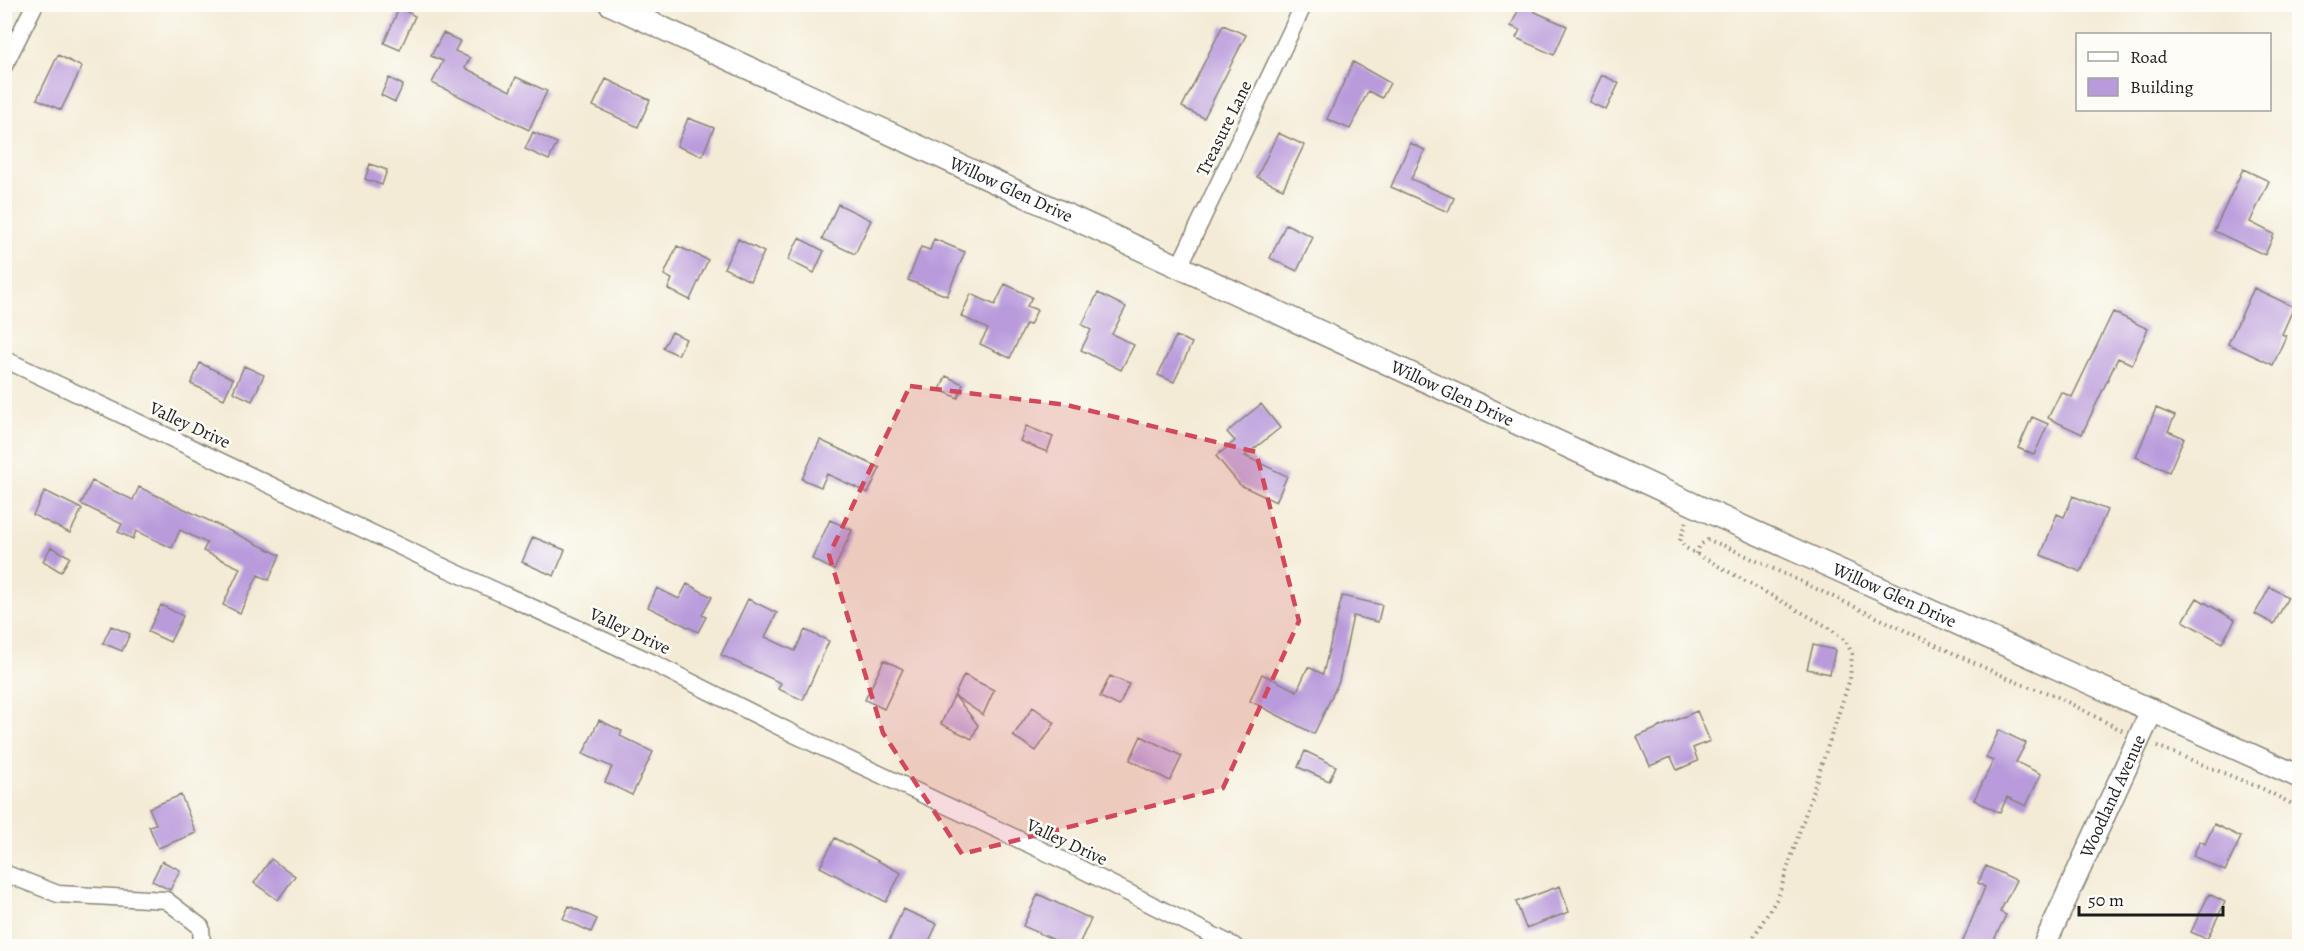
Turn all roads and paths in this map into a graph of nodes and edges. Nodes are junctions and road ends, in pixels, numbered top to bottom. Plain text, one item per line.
1 (34, 4) edge
2 (610, 4) edge
3 (1304, 4) edge
4 (4, 66) edge
5 (1179, 267) junction
6 (4, 360) edge
7 (1694, 505) junction
8 (1696, 554) junction
9 (2152, 710) junction
10 (2139, 738) junction
11 (2300, 777) edge
12 (2300, 808) edge
13 (4, 873) edge
14 (202, 946) edge
15 (1234, 946) edge
16 (1748, 946) edge
17 (2044, 946) edge

1 - 4 street
2 - 5 main road, Willow Glen Drive
3 - 5 street, Treasure Lane
5 - 7 main road, Willow Glen Drive
6 - 15 street, Valley Drive
7 - 8 path
7 - 9 main road, Willow Glen Drive
8 - 10 path
8 - 16 path
9 - 10 main road, Woodland Avenue
9 - 11 main road, Willow Glen Drive
10 - 12 path
10 - 17 main road, Woodland Avenue
13 - 14 street

